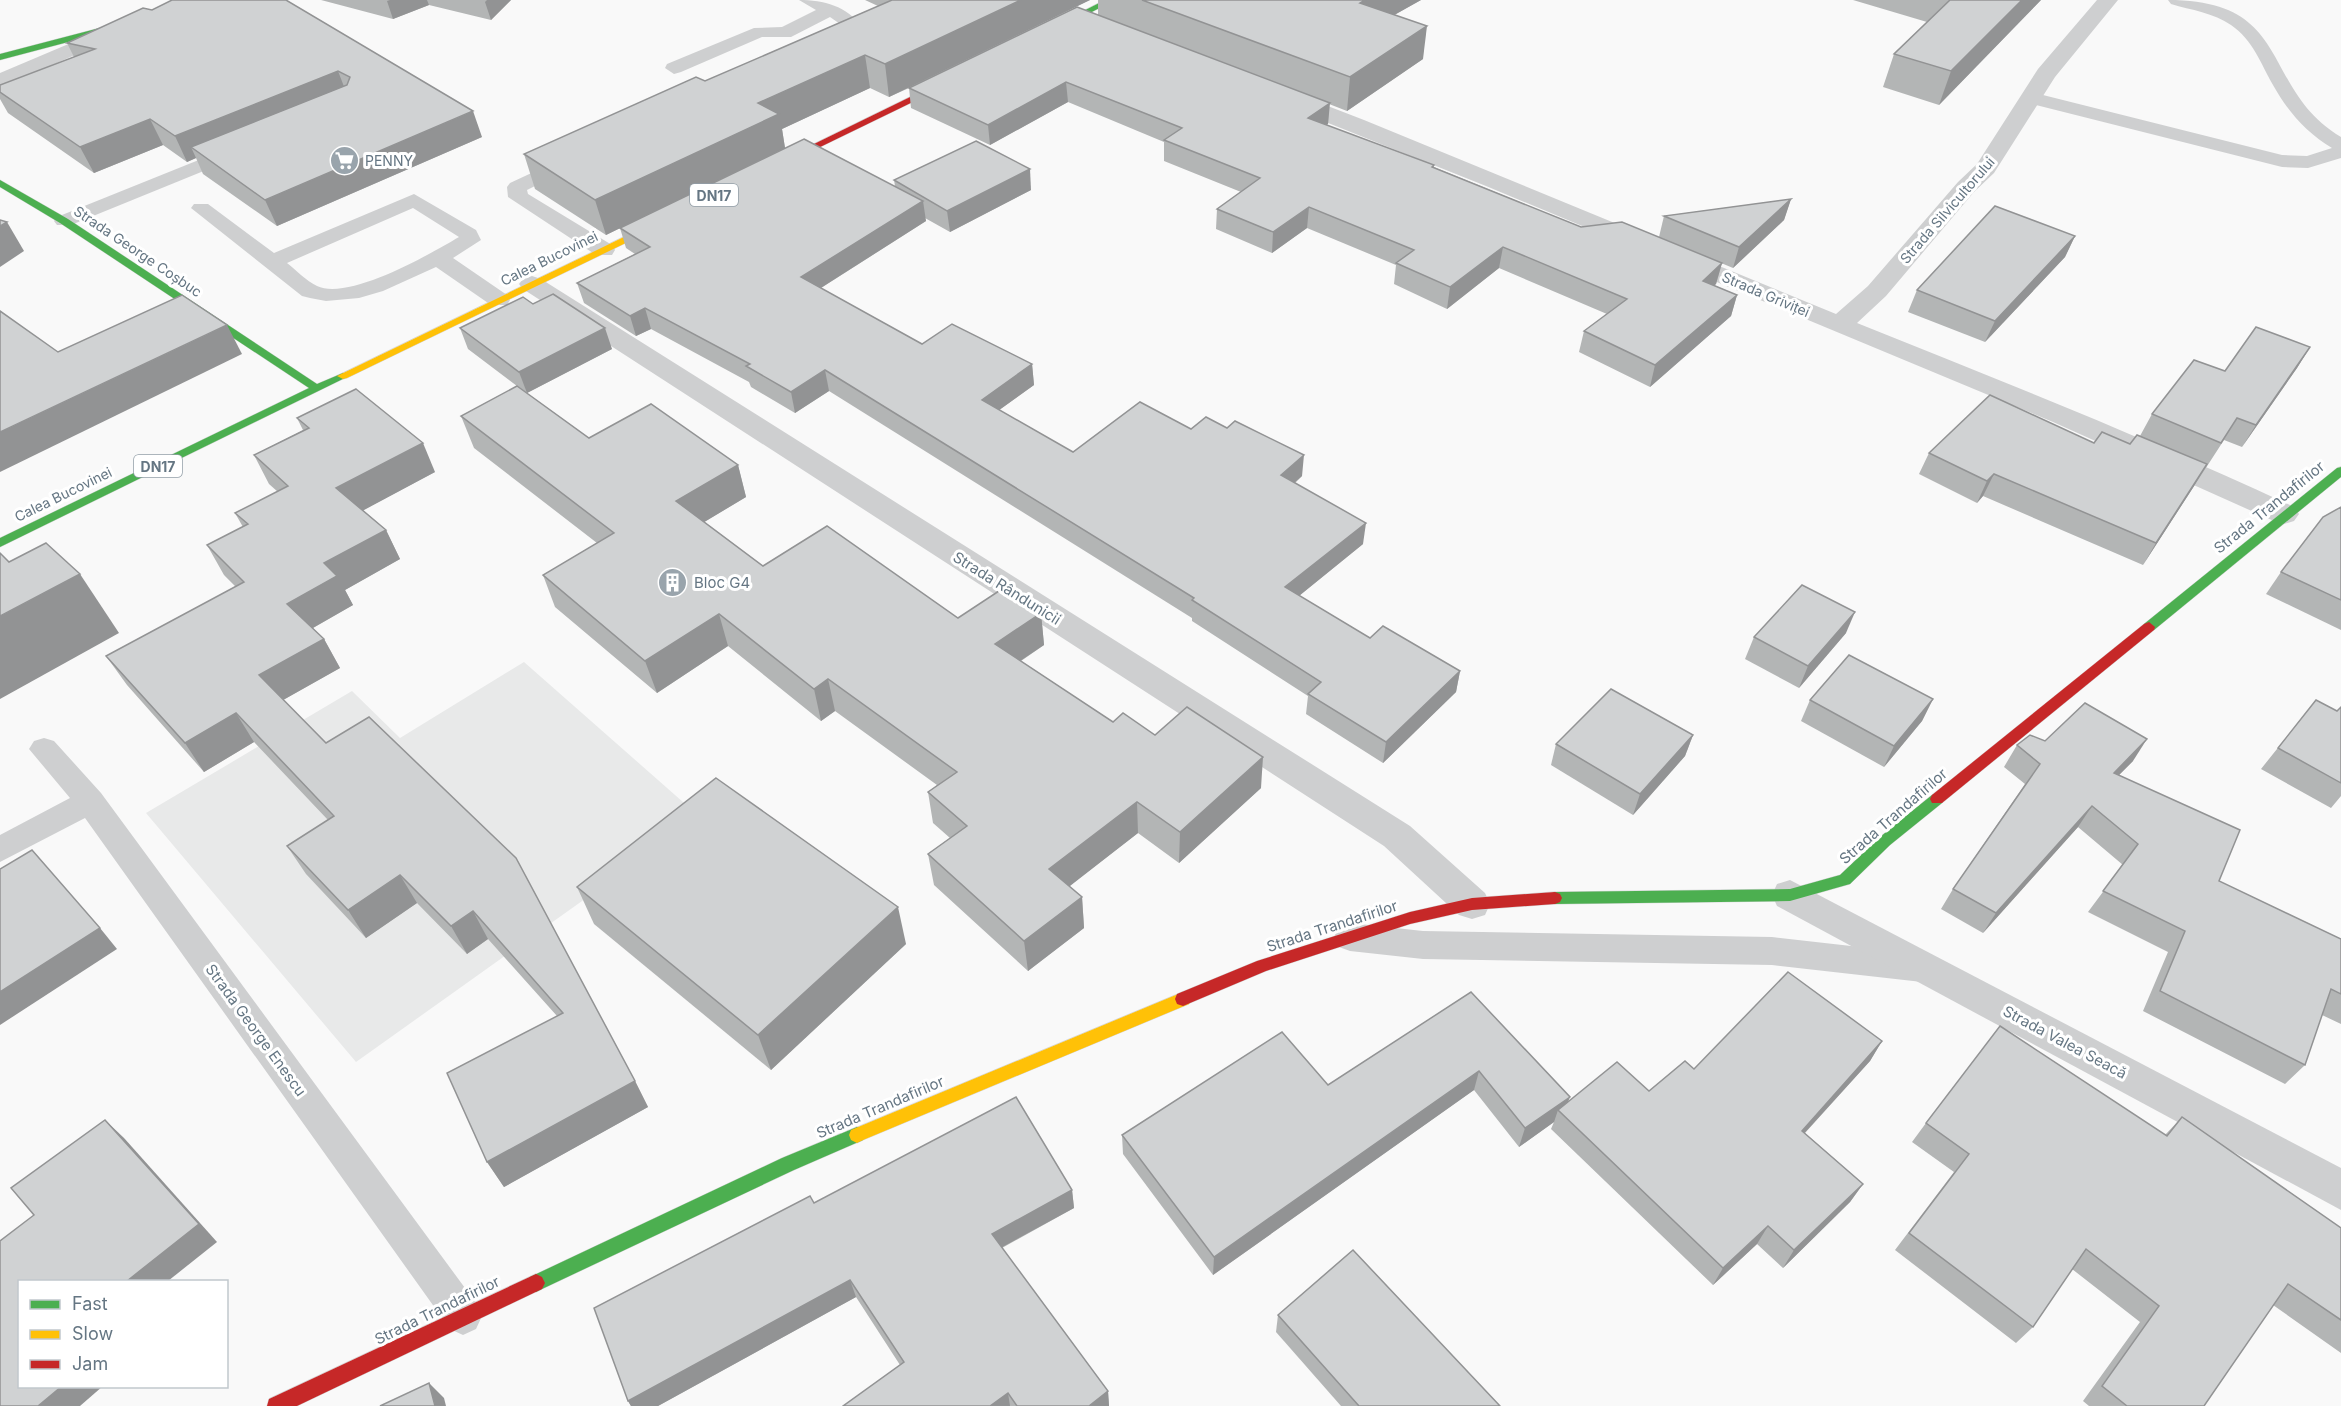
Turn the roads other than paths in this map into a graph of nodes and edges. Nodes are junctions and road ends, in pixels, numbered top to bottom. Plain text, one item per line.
1 (185, 0) edge
2 (808, 0) edge
3 (1111, 0) edge
4 (2108, 0) edge
5 (2177, 0) edge
6 (830, 10) junction
7 (1077, 17) junction
8 (137, 21) junction
9 (1106, 28) edge
10 (1037, 37) edge
11 (816, 49) edge
12 (0, 57) edge
13 (674, 68) dead end
14 (965, 73) edge
15 (0, 81) edge
16 (1266, 90) edge
17 (2031, 98) junction
18 (250, 145) edge
19 (2341, 145) edge
20 (589, 152) edge
21 (2341, 152) edge
22 (768, 169) edge
23 (0, 183) edge
24 (201, 208) dead end
25 (676, 214) edge
26 (64, 221) junction
27 (604, 250) junction
28 (438, 258) junction
29 (272, 262) junction
30 (532, 284) junction
31 (499, 300) junction
32 (1839, 325) junction
33 (317, 389) junction
34 (2341, 471) edge
35 (2284, 514) junction
36 (0, 543) edge
37 (44, 749) dead end
38 (90, 801) junction
39 (0, 850) edge
40 (1790, 895) junction
41 (1472, 904) junction
42 (1350, 937) junction
43 (1927, 969) junction
44 (2341, 1190) edge
45 (463, 1316) junction
46 (283, 1404) edge

1 - 8 main road
2 - 6 lane
3 - 7 main road
4 - 17 street, Strada Silvicultorului
5 - 19 lane
6 - 11 lane
6 - 13 lane
7 - 9 street
7 - 10 main road
8 - 12 main road
8 - 15 street
14 - 22 main road
16 - 32 street, Strada Griviței
17 - 21 lane
17 - 32 street, Strada Silvicultorului
18 - 26 lane
20 - 27 lane
23 - 26 main road, Strada George Coșbuc
24 - 29 lane
25 - 27 main road, Calea Bucovinei / DN17
26 - 33 main road, Strada George Coșbuc
27 - 30 main road, Calea Bucovinei / DN17
28 - 29 lane
28 - 29 lane
28 - 31 lane
30 - 31 main road, Calea Bucovinei / DN17
30 - 41 street, Strada Rândunicii
31 - 33 main road, Calea Bucovinei / DN17
32 - 35 street, Strada Griviței
33 - 36 main road, Calea Bucovinei / DN17
34 - 35 main road, Strada Trandafirilor
35 - 40 main road, Strada Trandafirilor
37 - 38 lane, Strada George Enescu
38 - 39 lane
38 - 45 lane, Strada George Enescu
40 - 41 main road, Strada Trandafirilor
40 - 43 street, Strada Valea Seacă
41 - 42 main road, Strada Trandafirilor
42 - 43 lane
42 - 45 main road, Strada Trandafirilor
43 - 44 street, Strada Valea Seacă
45 - 46 main road, Strada Trandafirilor

